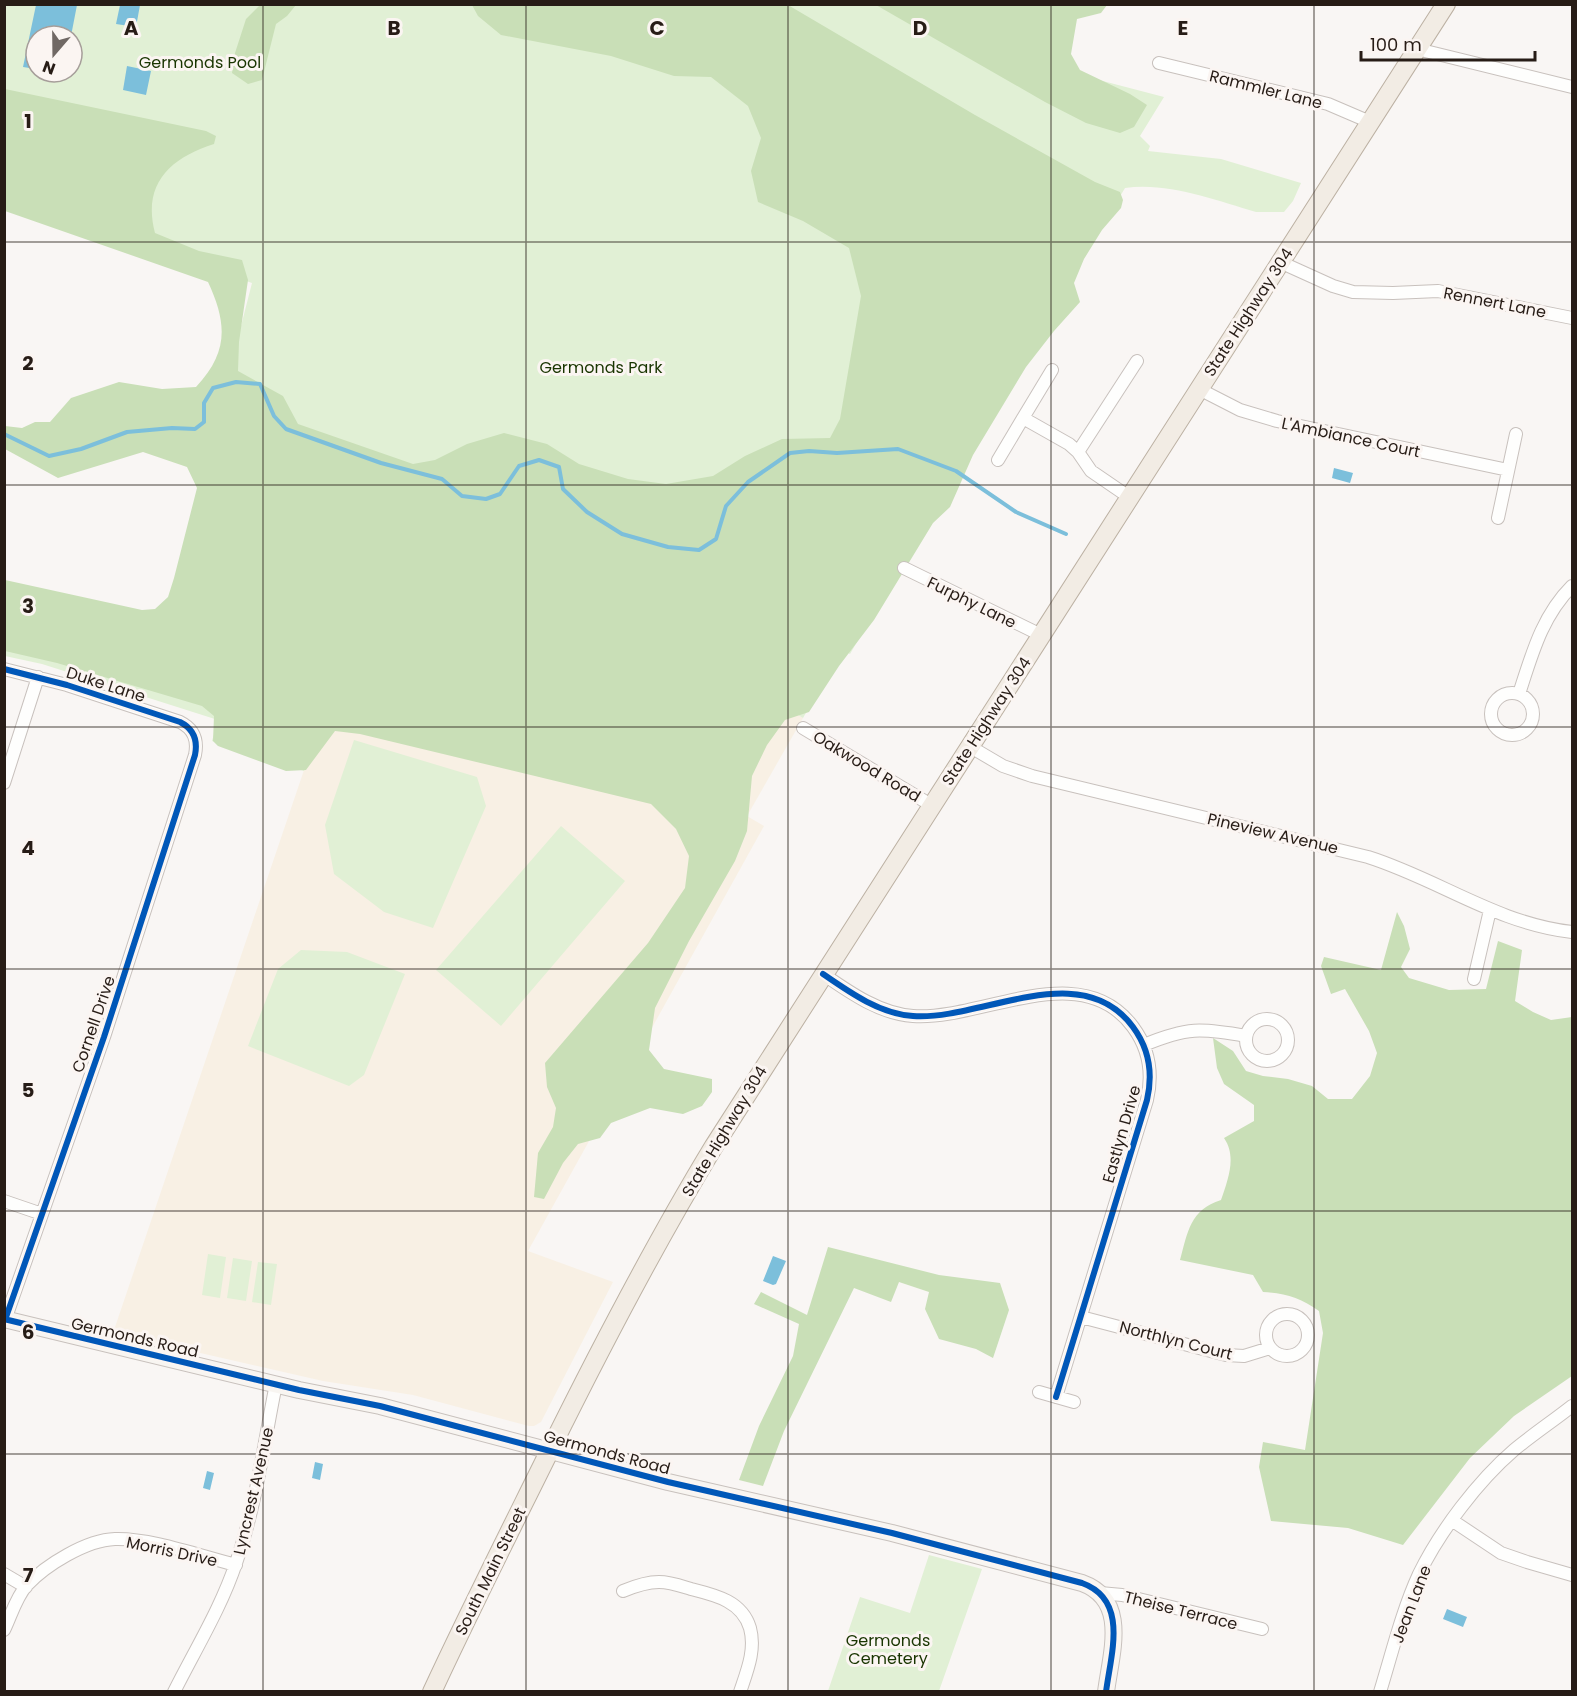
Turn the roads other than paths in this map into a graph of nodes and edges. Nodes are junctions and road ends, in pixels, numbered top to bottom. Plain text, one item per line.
1 (1446, 4) edge
2 (1417, 49) junction
3 (1159, 63) dead end
4 (1572, 87) edge
5 (1370, 122) junction
6 (1280, 262) junction
7 (1572, 318) edge
8 (1137, 361) dead end
9 (1052, 370) dead end
10 (1199, 389) junction
11 (1023, 418) junction
12 (1516, 434) dead end
13 (1078, 452) junction
14 (998, 460) dead end
15 (1508, 470) junction
16 (1129, 497) junction
17 (1498, 518) dead end
18 (904, 568) dead end
19 (1572, 586) edge
20 (1041, 635) junction
21 (4, 669) edge
22 (38, 677) junction
23 (1520, 694) dead end
24 (803, 728) dead end
25 (194, 735) joint
26 (969, 746) junction
27 (4, 783) edge
28 (932, 805) junction
29 (1490, 909) junction
30 (1572, 932) edge
31 (823, 974) junction
32 (1474, 979) dead end
33 (1246, 1036) dead end
34 (1144, 1045) junction
35 (4, 1201) edge
36 (42, 1214) junction
37 (1081, 1317) junction
38 (5, 1319) edge
39 (1270, 1348) dead end
40 (276, 1384) junction
41 (1039, 1392) dead end
42 (1056, 1397) junction
43 (1074, 1402) dead end
44 (1572, 1406) edge
45 (549, 1451) junction
46 (1453, 1521) junction
47 (236, 1565) junction
48 (4, 1574) edge
49 (1572, 1575) edge
50 (26, 1587) junction
51 (623, 1591) dead end
52 (1100, 1593) junction
53 (1262, 1629) dead end
54 (4, 1630) edge
55 (174, 1692) edge
56 (432, 1692) edge
57 (740, 1692) edge
58 (1106, 1692) edge
59 (1380, 1692) edge

1 - 2 main road, State Highway 304
2 - 4 street
2 - 5 main road, State Highway 304
3 - 5 street, Rammler Lane
5 - 6 main road, State Highway 304
6 - 7 street, Rennert Lane
6 - 10 main road, State Highway 304
8 - 13 street
9 - 11 street
10 - 15 street, L'Ambiance Court
10 - 16 main road, State Highway 304
11 - 13 street
11 - 14 street
12 - 15 street
13 - 16 street
15 - 17 street
16 - 20 main road, State Highway 304
18 - 20 street, Furphy Lane
19 - 23 street
20 - 26 main road, State Highway 304
21 - 22 street, Duke Lane
22 - 25 street, Duke Lane
22 - 27 street
24 - 28 street, Oakwood Road
25 - 36 street, Cornell Drive
26 - 28 main road, State Highway 304
26 - 29 street, Pineview Avenue
28 - 31 main road, State Highway 304
29 - 30 street, Pineview Avenue
29 - 32 street
31 - 34 street, Eastlyn Drive
31 - 45 main road, State Highway 304
33 - 34 street
34 - 37 street, Eastlyn Drive
35 - 36 street
36 - 38 street, Cornell Drive
37 - 39 street, Northlyn Court
37 - 42 street, Eastlyn Drive
38 - 40 street, Germonds Road
40 - 45 street, Germonds Road
40 - 47 street, Lyncrest Avenue
41 - 42 street
42 - 43 street
44 - 46 street
45 - 52 street, Germonds Road
45 - 56 main road, South Main Street
46 - 49 street
46 - 59 street, Jean Lane
47 - 50 street, Morris Drive
47 - 55 street, Lyncrest Avenue
48 - 50 street
50 - 54 street, Morris Drive
51 - 57 street
52 - 53 street, Theise Terrace
52 - 58 street

